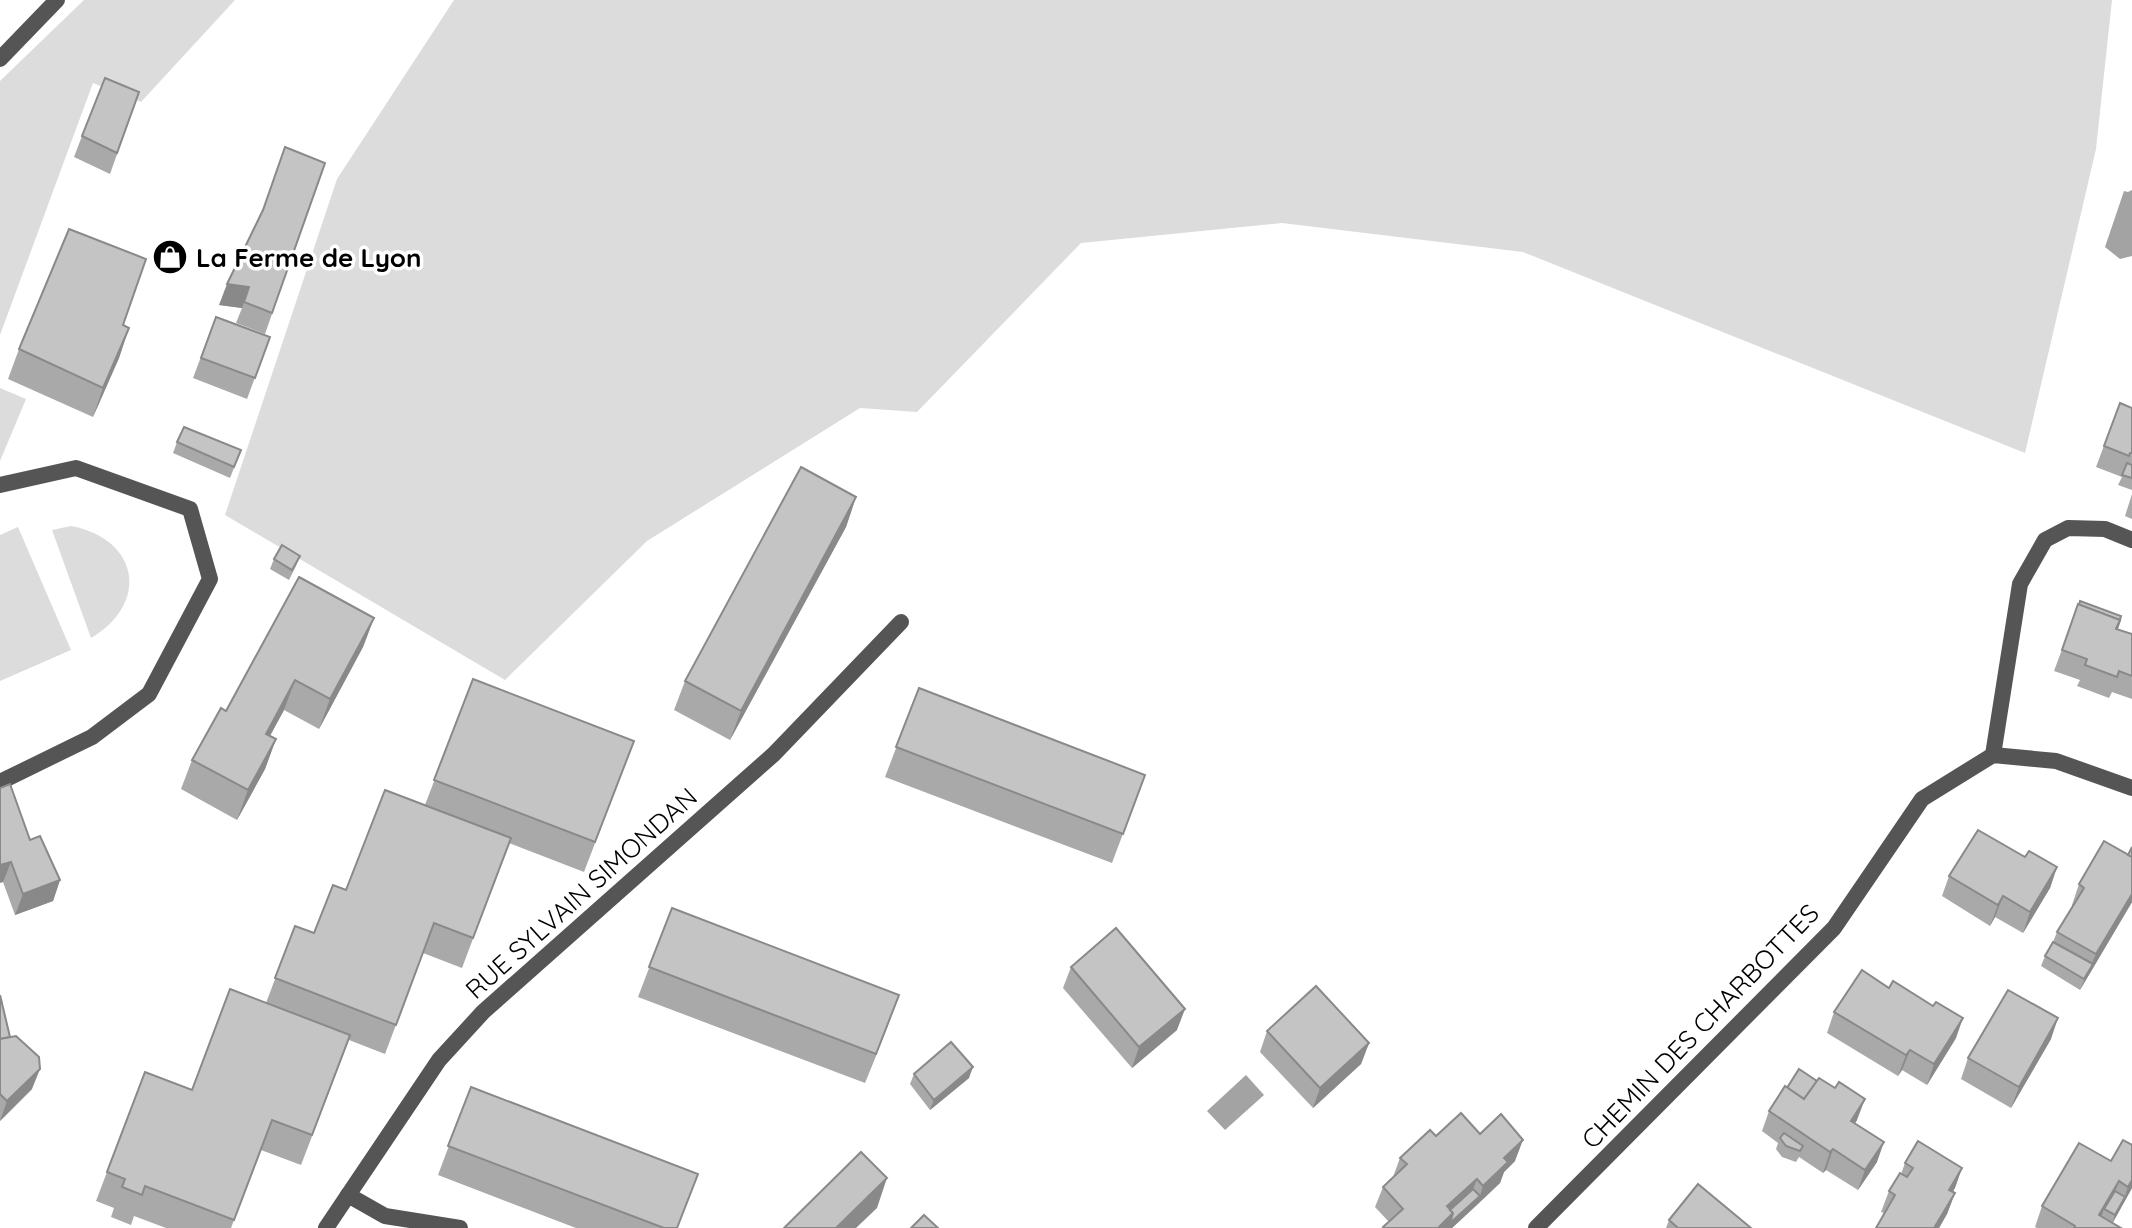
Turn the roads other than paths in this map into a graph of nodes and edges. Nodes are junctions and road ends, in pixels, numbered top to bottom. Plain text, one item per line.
1 (57, 0) edge
2 (0, 59) edge
3 (0, 485) edge
4 (2132, 540) edge
5 (901, 622) dead end
6 (1993, 755) junction
7 (0, 782) edge
8 (2132, 788) edge
9 (348, 1195) junction
10 (326, 1228) edge
11 (460, 1228) edge
12 (1536, 1228) edge

1 - 2 street
3 - 7 street
4 - 6 street
5 - 9 street, RUE SYLVAIN SIMONDAN
6 - 8 street
6 - 12 street, CHEMIN DES CHARBOTTES
9 - 10 street, RUE SYLVAIN SIMONDAN
9 - 11 street

